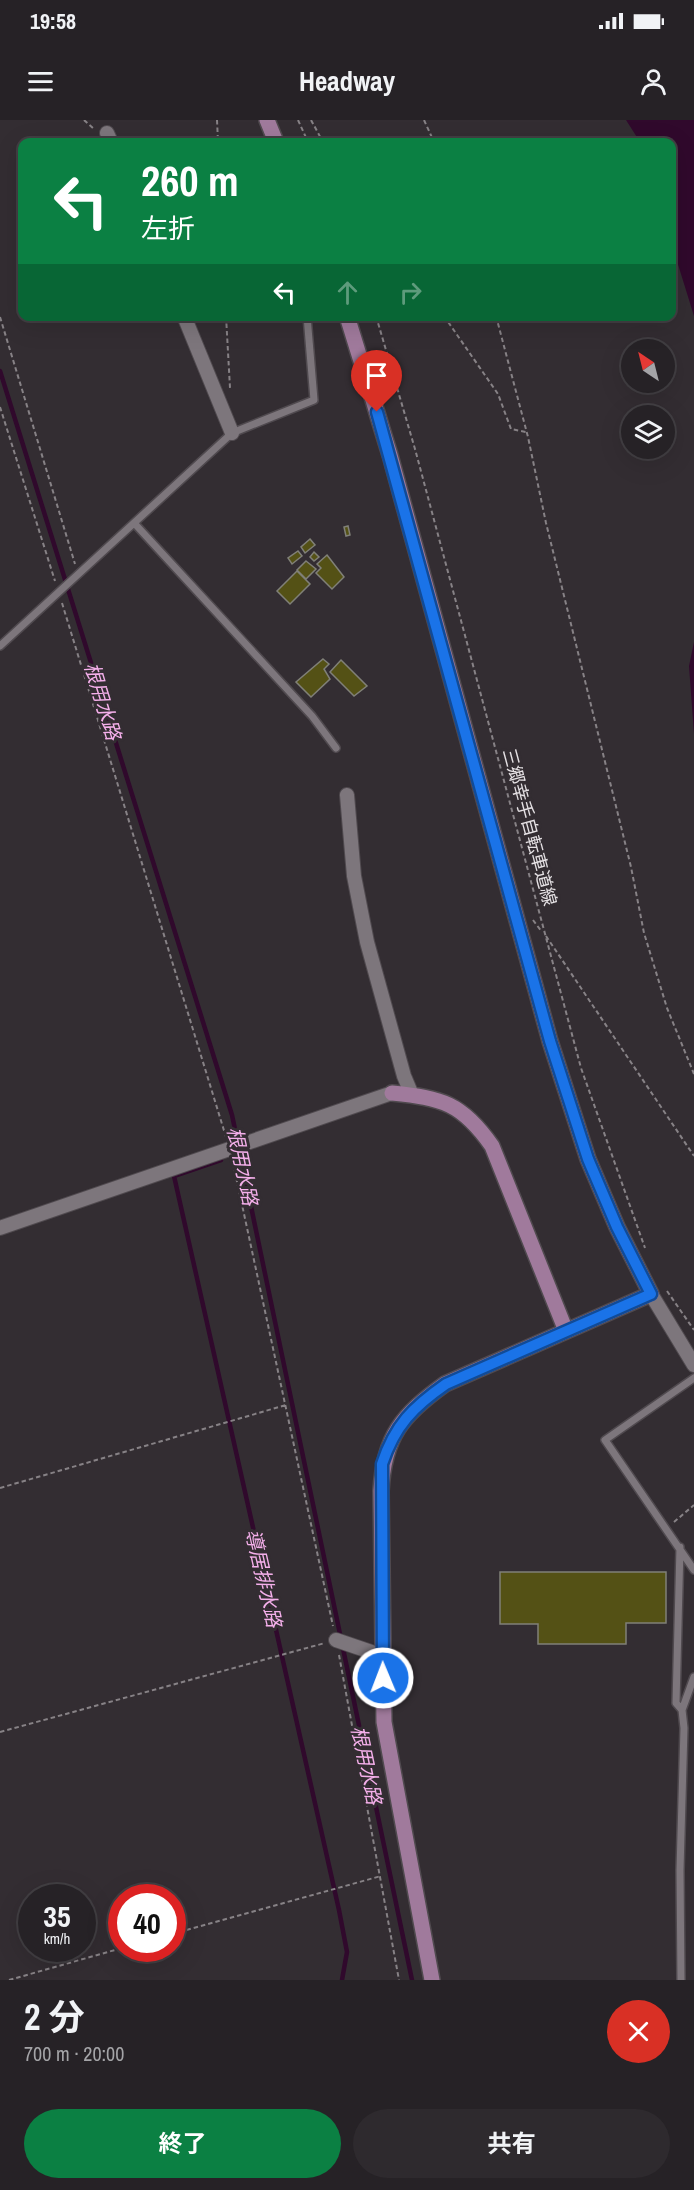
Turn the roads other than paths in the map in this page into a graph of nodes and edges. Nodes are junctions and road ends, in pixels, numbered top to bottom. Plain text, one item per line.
1 (267, 120) edge
2 (274, 138) edge
3 (186, 321) edge
4 (307, 321) edge
5 (349, 321) edge
6 (232, 433) junction
7 (135, 524) junction
8 (0, 646) edge
9 (336, 748) dead end
10 (347, 795) dead end
11 (392, 1093) joint
12 (412, 1095) junction
13 (0, 1228) edge
14 (656, 1289) junction
15 (566, 1330) junction
16 (694, 1365) edge
17 (694, 1378) edge
18 (680, 1546) junction
19 (694, 1570) edge
20 (336, 1640) road end
21 (383, 1656) junction
22 (694, 1677) edge
23 (682, 1710) junction
24 (432, 1980) edge
25 (681, 1980) edge

1 - 2 street
3 - 6 street
4 - 6 lane
5 - 14 street
6 - 7 lane
7 - 8 lane
7 - 9 lane
10 - 12 street
11 - 12 street
11 - 13 street
12 - 15 street
14 - 15 street
14 - 16 street
15 - 21 street
17 - 18 lane
18 - 19 lane
18 - 23 lane
20 - 21 street
21 - 24 street
22 - 23 lane
23 - 25 lane

